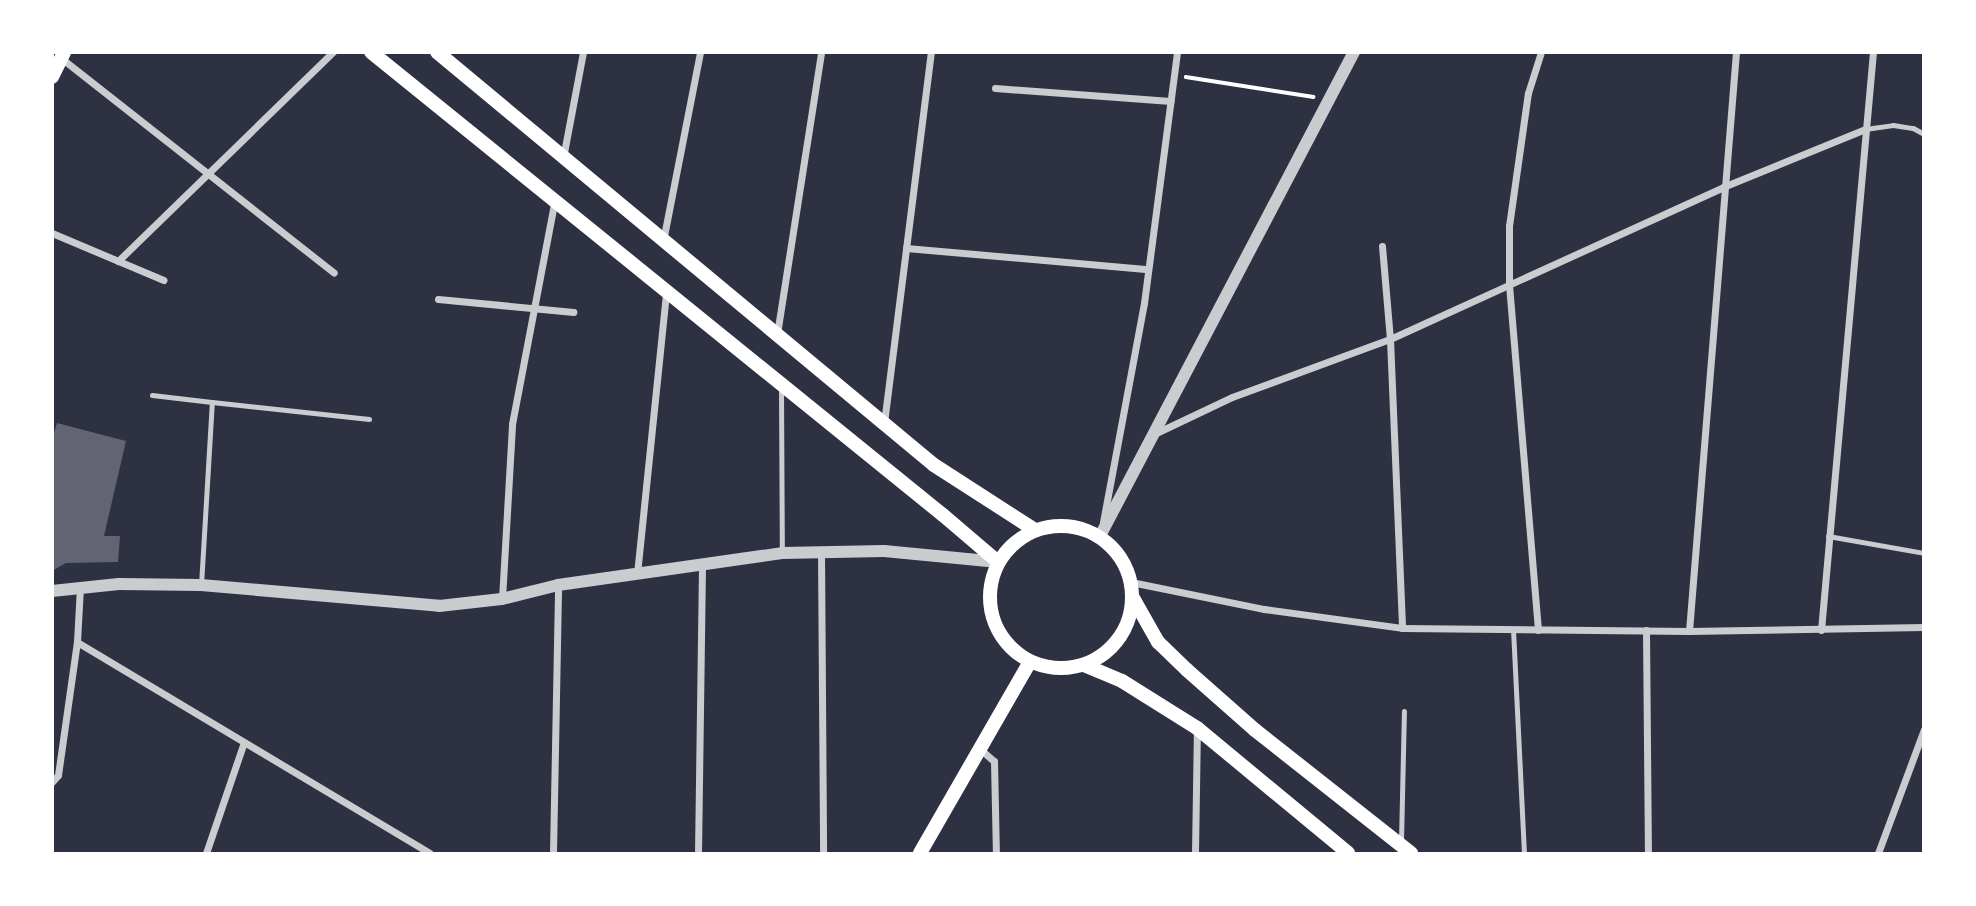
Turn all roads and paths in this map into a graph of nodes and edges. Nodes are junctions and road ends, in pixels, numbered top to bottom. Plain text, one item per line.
1 (333, 52) edge
2 (371, 52) edge
3 (437, 52) edge
4 (583, 52) edge
5 (700, 52) edge
6 (821, 52) edge
7 (931, 52) edge
8 (1177, 52) edge
9 (1354, 52) edge
10 (1541, 52) edge
11 (1736, 52) edge
12 (1873, 52) edge
13 (62, 55) edge
14 (1174, 75) junction
15 (52, 77) edge
16 (995, 88) dead end
17 (1329, 99) junction
18 (1171, 101) junction
19 (1865, 129) junction
20 (1923, 134) edge
21 (562, 158) junction
22 (207, 175) junction
23 (1723, 187) junction
24 (555, 203) junction
25 (52, 233) edge
26 (663, 242) junction
27 (1382, 246) dead end
28 (906, 248) junction
29 (118, 261) junction
30 (1148, 269) junction
31 (334, 273) dead end
32 (163, 280) dead end
33 (1509, 284) junction
34 (666, 293) junction
35 (438, 299) dead end
36 (534, 308) junction
37 (573, 312) dead end
38 (777, 335) junction
39 (1390, 339) junction
40 (781, 385) junction
41 (152, 395) dead end
42 (212, 402) junction
43 (369, 419) dead end
44 (884, 423) junction
45 (1154, 434) junction
46 (1035, 530) junction
47 (1100, 536) junction
48 (1828, 536) junction
49 (821, 550) junction
50 (1923, 552) edge
51 (782, 553) junction
52 (998, 562) junction
53 (702, 564) junction
54 (636, 575) junction
55 (1131, 582) junction
56 (201, 585) junction
57 (558, 585) junction
58 (80, 586) junction
59 (52, 590) edge
60 (1133, 598) junction
61 (502, 599) junction
62 (1923, 627) edge
63 (1402, 628) junction
64 (1513, 629) junction
65 (1538, 629) junction
66 (1821, 629) junction
67 (1646, 630) junction
68 (1689, 631) junction
69 (77, 642) junction
70 (1030, 662) junction
71 (1084, 665) junction
72 (1404, 711) dead end
73 (1197, 728) junction
74 (1923, 729) edge
75 (244, 742) junction
76 (980, 749) junction
77 (52, 782) edge
78 (1406, 849) edge
79 (206, 853) edge
80 (430, 853) edge
81 (553, 853) edge
82 (698, 853) edge
83 (823, 853) edge
84 (920, 853) edge
85 (996, 853) edge
86 (1195, 853) edge
87 (1348, 853) edge
88 (1524, 853) edge
89 (1648, 853) edge
90 (1878, 853) edge

1 - 22 street
2 - 24 main road
3 - 21 main road
4 - 21 street
5 - 26 street
6 - 38 street
7 - 28 street
8 - 14 street
9 - 17 street
10 - 33 street
11 - 23 street
12 - 19 street
13 - 15 main road
13 - 22 street
14 - 17 path
14 - 18 street
16 - 18 street
17 - 45 street
18 - 30 street
19 - 20 lane
19 - 23 street
19 - 48 street
21 - 26 main road
22 - 29 street
22 - 31 street
23 - 33 street
23 - 68 street
24 - 34 main road
24 - 36 street
25 - 29 street
26 - 38 main road
27 - 39 street
28 - 30 street
28 - 44 street
29 - 32 street
30 - 47 street
33 - 39 street
33 - 65 street
34 - 40 main road
34 - 54 street
35 - 36 street
36 - 37 street
36 - 61 street
38 - 44 main road
39 - 45 street
39 - 63 street
40 - 51 lane
40 - 52 main road
41 - 42 lane
42 - 43 lane
42 - 56 lane
44 - 46 main road
45 - 47 street
46 - 47 main road
46 - 52 main road
47 - 55 main road
48 - 50 lane
48 - 66 street
49 - 51 street
49 - 52 street
49 - 83 street
51 - 53 street
52 - 70 main road
53 - 54 street
53 - 82 street
54 - 57 street
55 - 60 main road
55 - 63 street
56 - 58 street
56 - 61 street
57 - 61 street
57 - 81 street
58 - 59 street
58 - 69 street
60 - 71 main road
60 - 78 main road
62 - 66 street
63 - 64 street
64 - 65 street
64 - 88 lane
65 - 67 street
66 - 68 street
67 - 68 street
67 - 89 street
69 - 75 street
69 - 77 street
70 - 71 main road
70 - 76 main road
71 - 73 main road
72 - 78 lane
73 - 86 street
73 - 87 main road
74 - 90 street
75 - 79 street
75 - 80 street
76 - 84 main road
76 - 85 street

